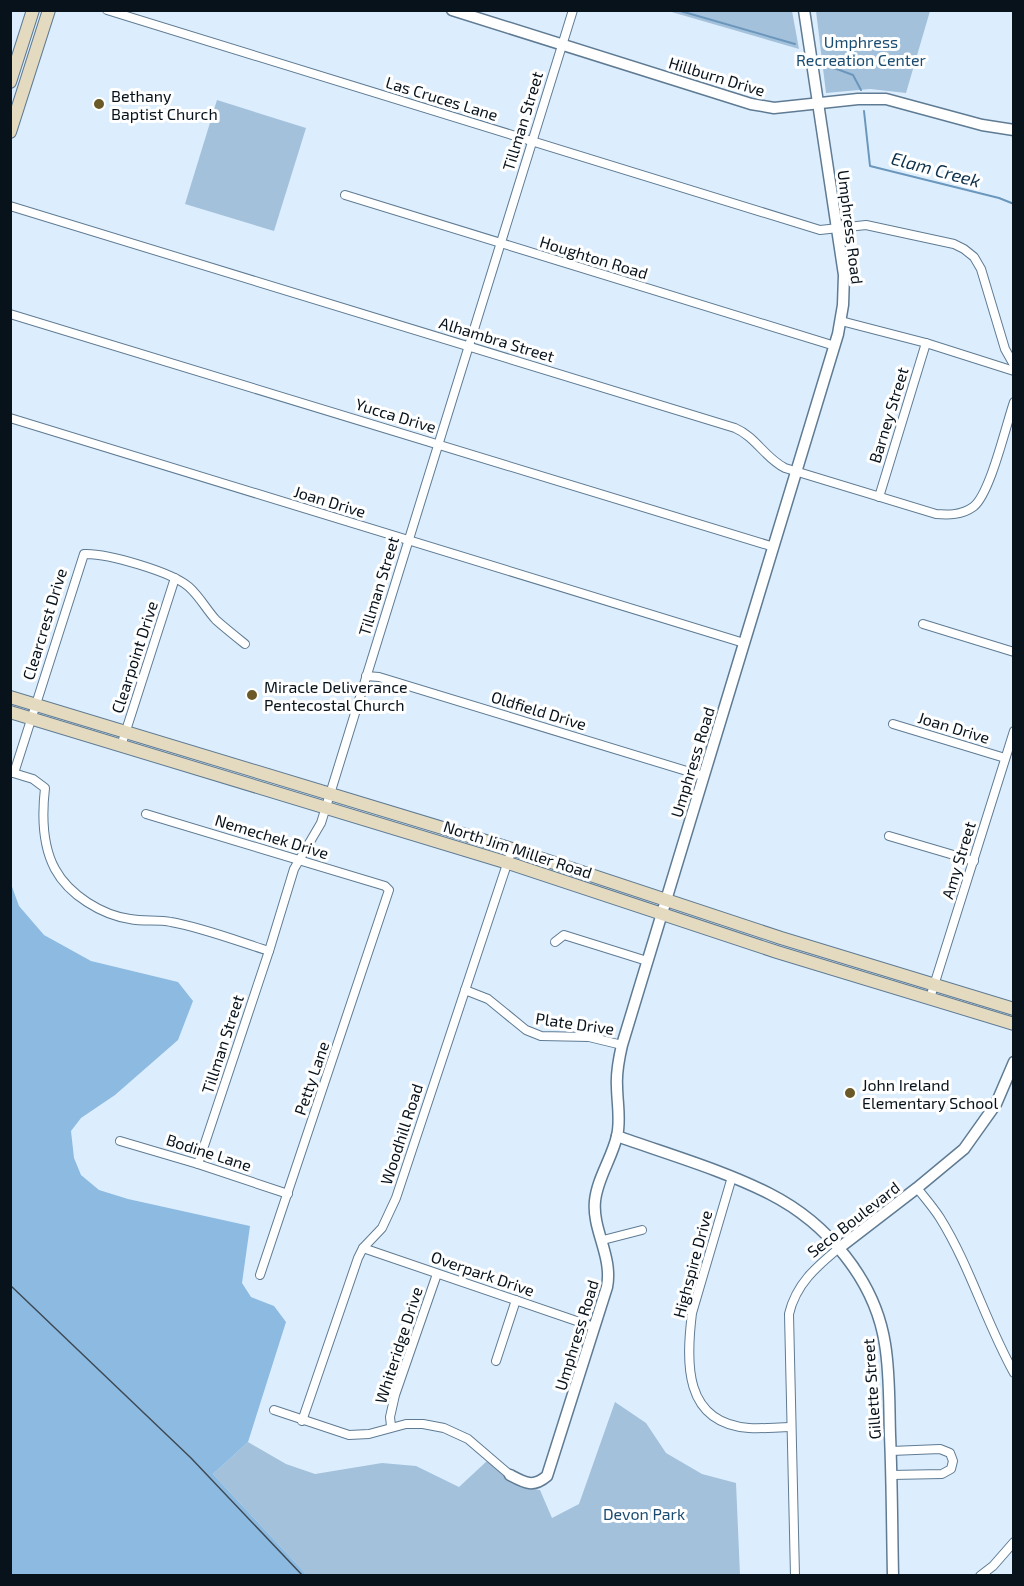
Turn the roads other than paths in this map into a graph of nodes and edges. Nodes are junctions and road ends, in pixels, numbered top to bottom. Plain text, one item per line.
1 (33, 10) edge
2 (49, 10) edge
3 (107, 10) edge
4 (452, 10) edge
5 (573, 10) edge
6 (804, 10) edge
7 (562, 45) junction
8 (10, 82) edge
9 (819, 103) junction
10 (1014, 129) edge
11 (10, 132) edge
12 (532, 141) junction
13 (345, 195) dead end
14 (10, 206) edge
15 (838, 228) junction
16 (499, 243) junction
17 (10, 314) edge
18 (841, 321) junction
19 (926, 343) junction
20 (468, 346) junction
21 (835, 346) junction
22 (1014, 365) edge
23 (1014, 371) edge
24 (1014, 402) edge
25 (10, 418) edge
26 (437, 444) junction
27 (797, 471) junction
28 (879, 497) junction
29 (407, 540) junction
30 (774, 547) junction
31 (175, 578) junction
32 (923, 624) dead end
33 (744, 643) junction
34 (245, 644) dead end
35 (1014, 652) edge
36 (366, 676) junction
37 (10, 697) edge
38 (35, 704) junction
39 (10, 712) edge
40 (31, 718) junction
41 (893, 724) dead end
42 (1014, 731) edge
43 (125, 732) junction
44 (121, 746) junction
45 (1005, 758) junction
46 (12, 773) edge
47 (703, 776) junction
48 (329, 794) junction
49 (325, 807) junction
50 (146, 814) dead end
51 (889, 836) dead end
52 (512, 849) junction
53 (299, 860) junction
54 (974, 861) junction
55 (507, 863) junction
56 (388, 890) joint
57 (666, 900) junction
58 (662, 913) junction
59 (781, 938) junction
60 (555, 942) dead end
61 (269, 951) junction
62 (777, 952) junction
63 (647, 961) junction
64 (934, 985) junction
65 (465, 990) junction
66 (930, 998) junction
67 (1014, 1009) edge
68 (1014, 1024) edge
69 (622, 1045) junction
70 (1014, 1062) edge
71 (617, 1136) junction
72 (120, 1141) dead end
73 (198, 1164) junction
74 (732, 1177) junction
75 (917, 1188) junction
76 (288, 1194) junction
77 (642, 1230) dead end
78 (603, 1240) junction
79 (363, 1248) junction
80 (839, 1248) junction
81 (437, 1274) junction
82 (260, 1275) dead end
83 (516, 1300) junction
84 (594, 1327) junction
85 (496, 1361) dead end
86 (1014, 1373) edge
87 (274, 1410) dead end
88 (302, 1420) junction
89 (391, 1426) junction
90 (791, 1426) junction
91 (891, 1451) junction
92 (510, 1475) joint
93 (891, 1475) junction
94 (1014, 1542) edge
95 (795, 1575) edge
96 (893, 1575) edge
97 (980, 1575) edge

1 - 8 main road
2 - 11 main road
3 - 12 street, Las Cruces Lane
4 - 7 street, Hillburn Drive
5 - 7 street, Tillman Street
6 - 9 street, Umphress Road
7 - 9 street, Hillburn Drive
7 - 12 street, Tillman Street
9 - 10 street, Hillburn Drive
9 - 15 street, Umphress Road
12 - 15 street, Las Cruces Lane
12 - 16 street, Tillman Street
13 - 16 street, Houghton Road
14 - 20 street, Alhambra Street
15 - 18 street, Umphress Road
15 - 22 street, Las Cruces Lane
16 - 20 street, Tillman Street
16 - 21 street, Houghton Road
17 - 26 street, Yucca Drive
18 - 19 street
18 - 21 street, Umphress Road
19 - 23 street
19 - 28 street, Barney Street
20 - 26 street, Tillman Street
20 - 27 street, Alhambra Street
21 - 27 street, Umphress Road
24 - 28 street, Alhambra Street
25 - 29 street, Joan Drive
26 - 29 street, Tillman Street
26 - 30 street, Yucca Drive
27 - 28 street, Alhambra Street
27 - 30 street, Umphress Road
29 - 33 street, Joan Drive
29 - 36 street, Tillman Street
30 - 33 street, Umphress Road
31 - 34 street
31 - 38 street, Clearcrest Drive
31 - 43 street, Clearpoint Drive
32 - 35 street
33 - 47 street, Umphress Road
36 - 47 street, Oldfield Drive
36 - 48 street, Tillman Street
37 - 38 main road, North Jim Miller Road
38 - 40 street, Clearcrest Drive
38 - 43 main road, North Jim Miller Road
39 - 40 main road, North Jim Miller Road
40 - 44 main road, North Jim Miller Road
40 - 46 street, Clearcrest Drive
41 - 45 street, Joan Drive
42 - 45 street, Amy Street
43 - 44 street, Clearpoint Drive
43 - 48 main road, North Jim Miller Road
44 - 49 main road, North Jim Miller Road
45 - 54 street, Amy Street
46 - 61 street
47 - 57 street, Umphress Road
48 - 49 street, Tillman Street
48 - 52 main road, North Jim Miller Road
49 - 53 street, Tillman Street
49 - 55 main road, North Jim Miller Road
50 - 53 street, Nemechek Drive
51 - 54 street
52 - 55 street, Woodhill Road
52 - 57 main road, North Jim Miller Road
53 - 56 street, Nemechek Drive
53 - 61 street, Tillman Street
54 - 64 street, Amy Street
55 - 58 main road, North Jim Miller Road
55 - 65 street, Woodhill Road
56 - 76 street, Petty Lane
57 - 58 street, Umphress Road
57 - 59 main road, North Jim Miller Road
58 - 62 main road, North Jim Miller Road
58 - 63 street, Umphress Road
59 - 62 main road
59 - 64 main road, North Jim Miller Road
60 - 63 street
61 - 73 street, Tillman Street
62 - 66 main road, North Jim Miller Road
63 - 69 street, Umphress Road
64 - 66 street, Amy Street
64 - 67 main road, North Jim Miller Road
65 - 69 street, Plate Drive
65 - 79 street, Woodhill Road
66 - 68 main road, North Jim Miller Road
69 - 71 street, Umphress Road
70 - 75 street, Seco Boulevard
71 - 74 street, Gillette Street
71 - 78 street, Umphress Road
72 - 73 street, Bodine Lane
73 - 76 street, Bodine Lane
74 - 80 street, Gillette Street
74 - 90 street, Highspire Drive
75 - 80 street, Seco Boulevard
75 - 86 street
76 - 82 street, Petty Lane
77 - 78 street
78 - 84 street, Umphress Road
79 - 81 street, Overpark Drive
79 - 88 street, Woodhill Road
80 - 90 street, Seco Boulevard
80 - 91 street, Gillette Street
81 - 83 street, Overpark Drive
81 - 89 street, Whiteridge Drive
83 - 84 street, Overpark Drive
83 - 85 street
84 - 92 street, Umphress Road
87 - 88 street
88 - 89 street
89 - 92 street
90 - 95 street, Seco Boulevard
91 - 93 street, Gillette Street
91 - 93 street
93 - 96 street, Gillette Street
94 - 97 street

